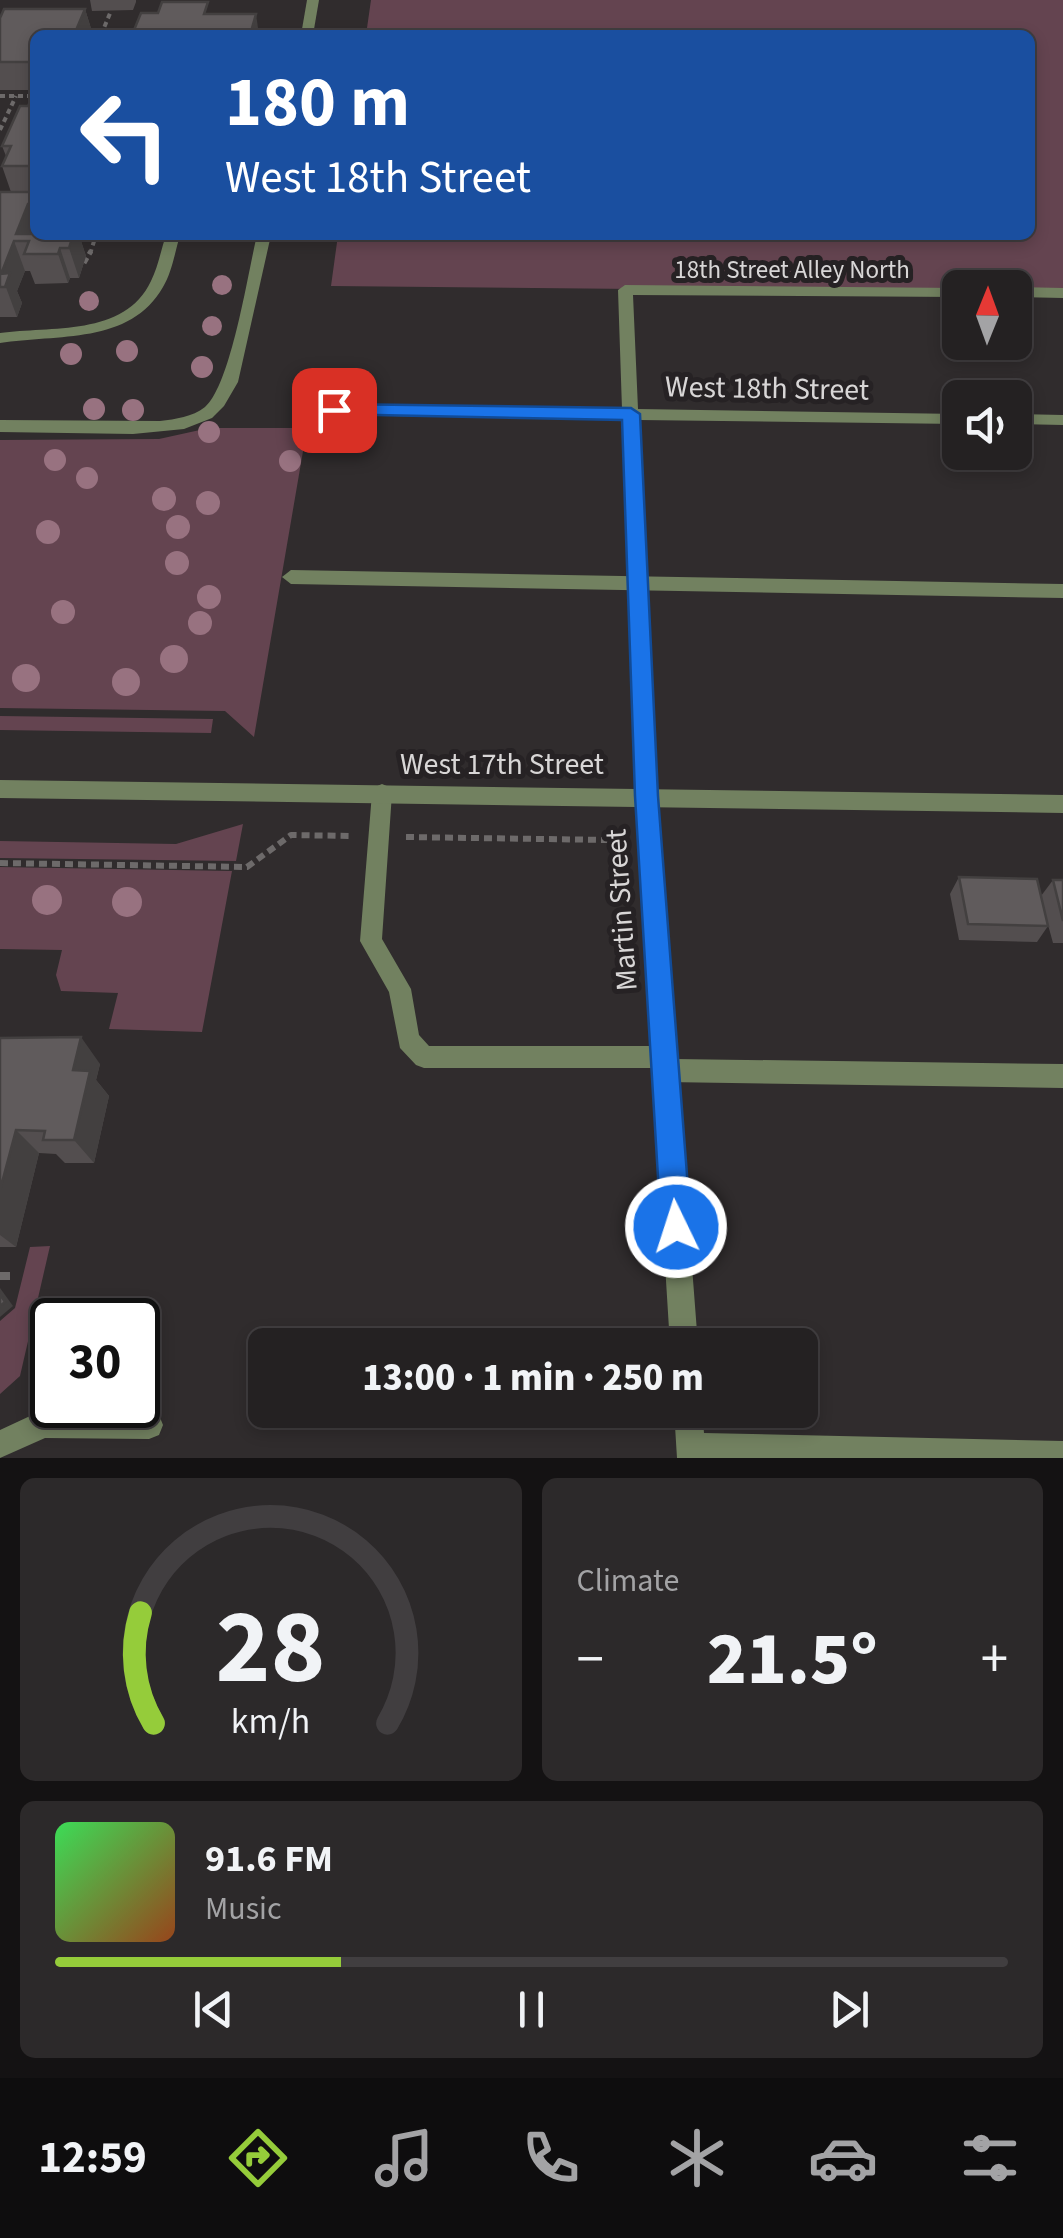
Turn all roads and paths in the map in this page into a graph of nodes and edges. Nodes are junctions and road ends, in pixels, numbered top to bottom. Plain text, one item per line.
1 (312, 0) edge
2 (111, 11) dead end
3 (103, 30) edge
4 (308, 30) edge
5 (0, 96) edge
6 (16, 96) junction
7 (30, 96) edge
8 (0, 131) edge
9 (18, 132) edge
10 (94, 240) edge
11 (171, 240) edge
12 (263, 240) edge
13 (84, 263) dead end
14 (625, 290) joint
15 (942, 292) edge
16 (1032, 292) edge
17 (1063, 292) edge
18 (0, 338) edge
19 (334, 410) dead end
20 (631, 414) junction
21 (942, 419) edge
22 (1032, 420) edge
23 (1063, 420) edge
24 (0, 426) edge
25 (291, 577) dead end
26 (640, 584) junction
27 (1063, 591) edge
28 (0, 789) edge
29 (382, 794) junction
30 (646, 796) junction
31 (1063, 804) edge
32 (379, 837) junction
33 (608, 840) dead end
34 (0, 863) edge
35 (665, 1063) junction
36 (1063, 1076) edge
37 (0, 1276) edge
38 (14, 1276) dead end
39 (683, 1328) edge
40 (35, 1428) edge
41 (689, 1428) edge
42 (0, 1445) edge
43 (691, 1453) edge
44 (1063, 1455) edge

1 - 4 street
2 - 3 path
5 - 6 path
6 - 7 path
6 - 8 path
8 - 9 path
10 - 13 path
11 - 18 street
12 - 24 street
14 - 15 street, 18th Street Alley North
14 - 20 street, Martin Street
16 - 17 street
19 - 20 street, West 18th Street
20 - 21 street, West 18th Street
20 - 26 street, Martin Street
22 - 23 street
25 - 26 street
26 - 27 street
26 - 30 street, Martin Street
28 - 29 street, West 17th Street
29 - 30 street, West 17th Street
29 - 32 street
30 - 31 street, West 17th Street
30 - 35 street, Martin Street
32 - 33 path
32 - 34 path
32 - 35 street
35 - 36 street
35 - 39 street, Martin Street
37 - 38 path
40 - 42 street
41 - 43 street
43 - 44 street

